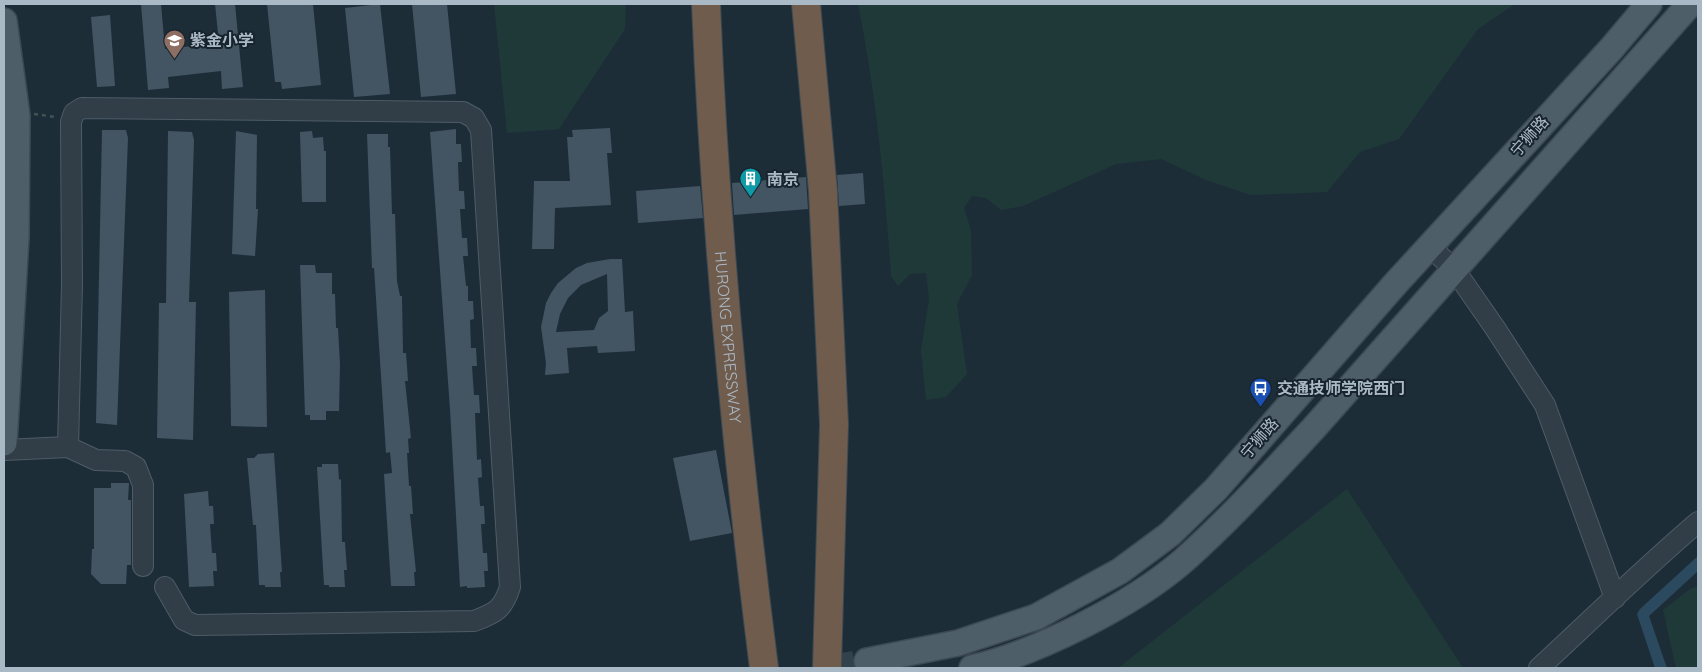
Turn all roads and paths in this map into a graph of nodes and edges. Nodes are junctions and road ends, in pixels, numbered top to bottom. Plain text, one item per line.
1 (706, 4) edge
2 (806, 4) edge
3 (1649, 4) edge
4 (1690, 4) edge
5 (4, 21) edge
6 (74, 113) junction
7 (17, 116) junction
8 (10, 237) edge
9 (1430, 247) junction
10 (1454, 270) junction
11 (4, 443) edge
12 (68, 447) junction
13 (4, 450) edge
14 (1698, 522) edge
15 (144, 566) dead end
16 (165, 587) dead end
17 (1615, 598) junction
18 (868, 661) tunnel mouth
19 (764, 668) edge
20 (827, 668) edge
21 (972, 668) edge
22 (1539, 668) edge

1 - 19 highway, HURONG EXPRESSWAY
2 - 20 highway
3 - 9 main road, 宁狮路
4 - 10 main road, 宁狮路
5 - 7 main road
6 - 7 path
6 - 12 street
6 - 16 street
7 - 8 main road
8 - 11 main road
9 - 10 street
9 - 18 main road, 宁狮路
10 - 17 street
10 - 21 main road, 宁狮路
12 - 13 street
12 - 15 street
14 - 17 street
17 - 22 street

